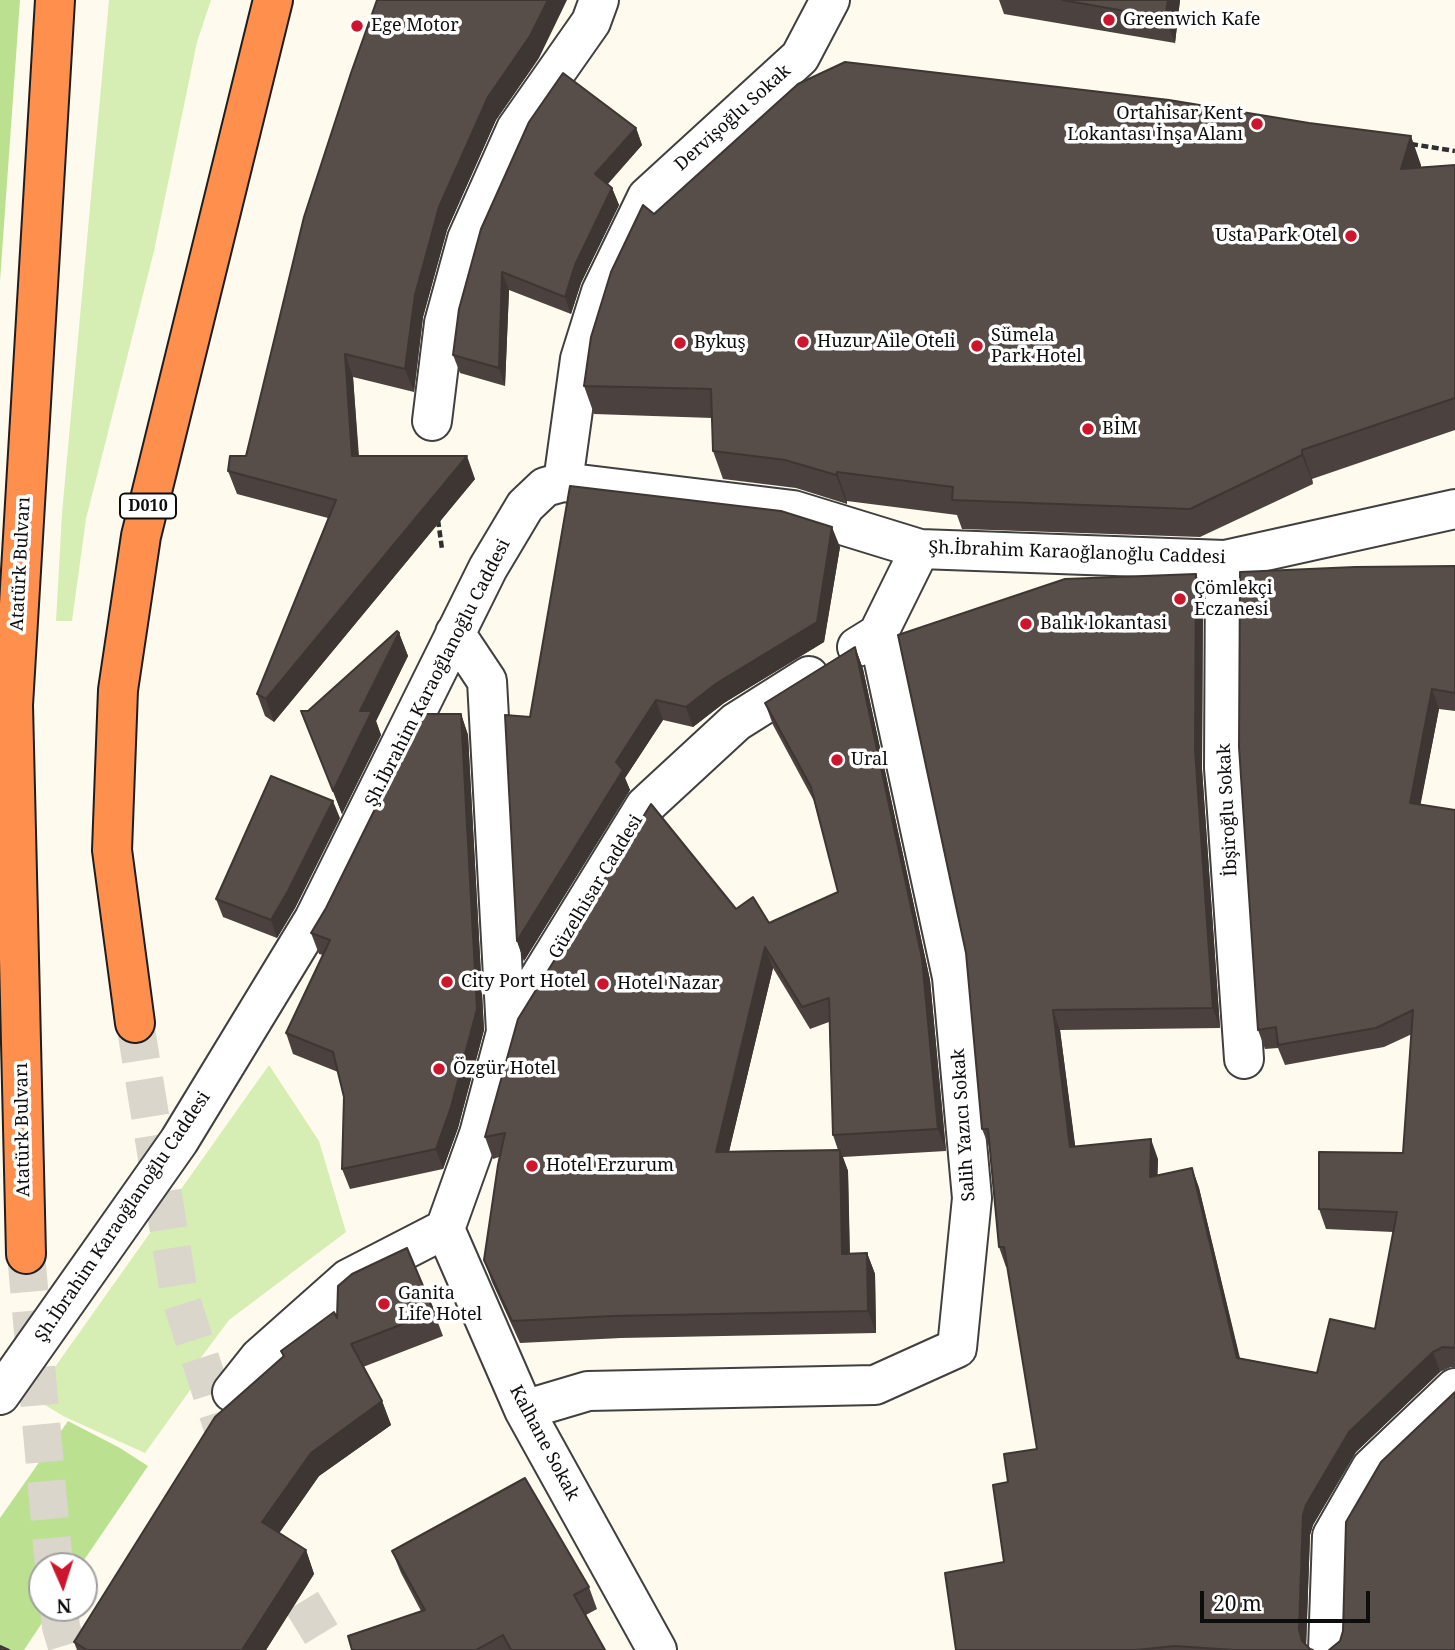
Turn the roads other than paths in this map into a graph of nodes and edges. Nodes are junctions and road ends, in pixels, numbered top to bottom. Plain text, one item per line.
1 (55, 0) edge
2 (273, 0) edge
3 (599, 0) edge
4 (830, 0) edge
5 (432, 421) dead end
6 (563, 482) junction
7 (1455, 509) edge
8 (920, 549) junction
9 (1226, 560) junction
10 (455, 633) junction
11 (878, 634) junction
12 (135, 1023) tunnel mouth
13 (506, 1032) junction
14 (1244, 1059) dead end
15 (445, 1229) junction
16 (26, 1254) tunnel mouth
17 (1455, 1388) edge
18 (232, 1392) dead end
19 (0, 1395) edge
20 (524, 1410) junction
21 (657, 1650) edge
22 (1328, 1650) edge

1 - 16 highway, Atatürk Bulvarı
2 - 12 highway, D010
3 - 5 street
4 - 6 street, Dervişoğlu Sokak
6 - 8 street, Şh.İbrahim Karaoğlanoğlu Caddesi
6 - 10 street, Şh.İbrahim Karaoğlanoğlu Caddesi
7 - 9 street, Şh.İbrahim Karaoğlanoğlu Caddesi
8 - 9 street, Şh.İbrahim Karaoğlanoğlu Caddesi
8 - 11 street
9 - 14 street, İbşiroğlu Sokak
10 - 13 street
10 - 19 street, Şh.İbrahim Karaoğlanoğlu Caddesi
11 - 13 street, Güzelhisar Caddesi
11 - 20 street, Salih Yazıcı Sokak
13 - 15 street, Güzelhisar Caddesi
15 - 18 street
15 - 20 street, Kalhane Sokak
17 - 22 street
20 - 21 street, Kalhane Sokak

